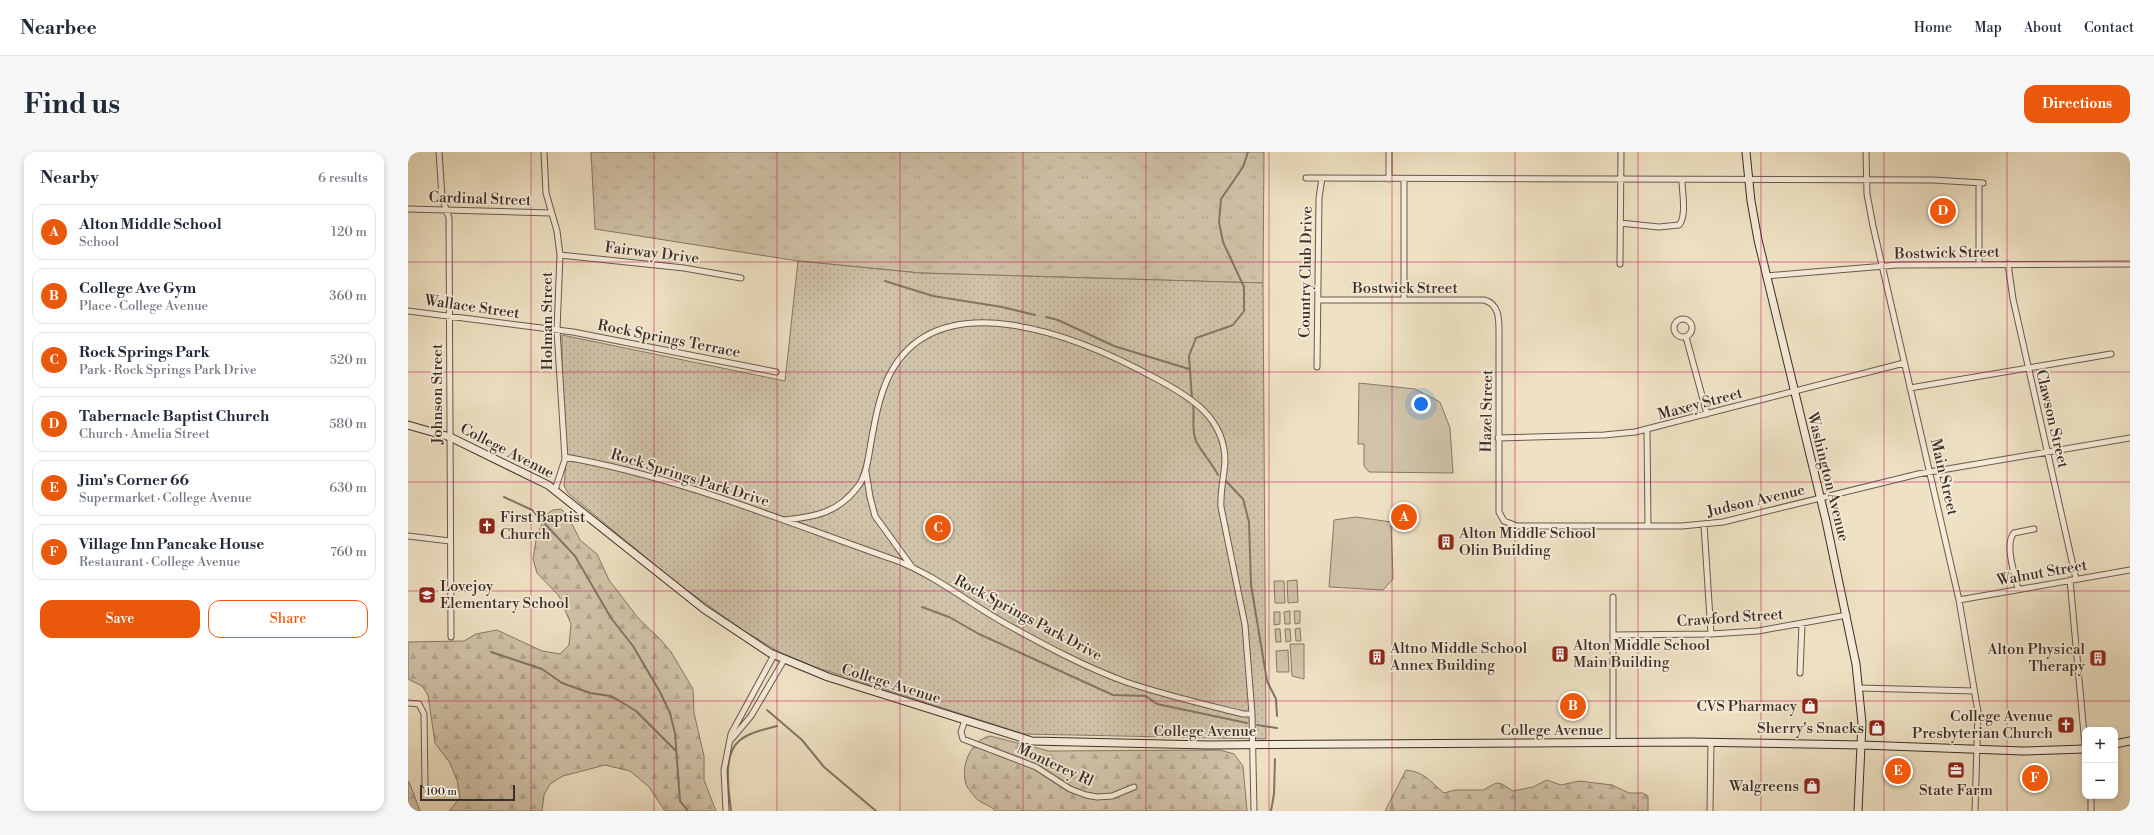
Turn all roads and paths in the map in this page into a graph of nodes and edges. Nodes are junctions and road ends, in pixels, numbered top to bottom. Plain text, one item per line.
1 (439, 152) edge
2 (544, 152) edge
3 (1389, 152) edge
4 (1621, 152) edge
5 (1746, 152) edge
6 (1866, 152) edge
7 (1306, 178) dead end
8 (1322, 178) junction
9 (1389, 179) junction
10 (1404, 180) junction
11 (1620, 180) junction
12 (1682, 180) junction
13 (1748, 180) junction
14 (1866, 180) junction
15 (408, 208) edge
16 (447, 210) junction
17 (551, 213) junction
18 (1620, 223) junction
19 (560, 255) junction
20 (1620, 264) dead end
21 (1979, 264) junction
22 (2008, 264) junction
23 (2130, 264) edge
24 (1881, 266) junction
25 (1766, 276) junction
26 (741, 278) dead end
27 (1318, 300) junction
28 (1404, 300) junction
29 (1492, 304) joint
30 (408, 311) edge
31 (449, 316) junction
32 (557, 330) junction
33 (1686, 337) dead end
34 (2112, 354) dead end
35 (1904, 363) junction
36 (1317, 367) dead end
37 (2028, 367) junction
38 (776, 372) dead end
39 (1910, 388) junction
40 (1794, 391) junction
41 (1707, 414) junction
42 (408, 425) edge
43 (1647, 430) junction
44 (450, 436) junction
45 (1498, 438) junction
46 (2130, 438) edge
47 (2047, 452) junction
48 (565, 457) junction
49 (865, 471) junction
50 (1930, 472) junction
51 (555, 490) junction
52 (1821, 498) junction
53 (1502, 519) joint
54 (784, 520) junction
55 (1704, 525) junction
56 (1648, 526) junction
57 (2034, 529) dead end
58 (408, 536) edge
59 (450, 541) junction
60 (912, 567) junction
61 (2130, 570) edge
62 (2076, 579) junction
63 (2070, 580) junction
64 (2018, 590) junction
65 (1613, 597) dead end
66 (1959, 600) junction
67 (1846, 615) junction
68 (1802, 624) junction
69 (1710, 634) junction
70 (1614, 635) junction
71 (451, 637) dead end
72 (774, 655) junction
73 (784, 660) junction
74 (1800, 673) dead end
75 (1860, 688) junction
76 (1974, 692) junction
77 (408, 703) edge
78 (1252, 714) junction
79 (965, 720) junction
80 (2083, 727) edge
81 (730, 741) junction
82 (2130, 741) edge
83 (1613, 742) junction
84 (1711, 742) junction
85 (2118, 743) edge
86 (1252, 745) junction
87 (1862, 745) junction
88 (2082, 749) edge
89 (1977, 750) junction
90 (425, 786) dead end
91 (1134, 787) dead end
92 (2091, 799) edge
93 (726, 811) edge
94 (1254, 811) edge
95 (1710, 811) edge
96 (1858, 811) edge
97 (1975, 811) edge
98 (2091, 811) edge

1 - 16 street, Johnson Street
2 - 17 street, Holman Street
3 - 9 street
4 - 11 street
5 - 13 main road, Washington Avenue
6 - 14 street, Main Street
7 - 8 street
8 - 9 street
8 - 27 street, Country Club Drive
9 - 10 street
10 - 11 street
10 - 28 street
11 - 12 street
11 - 18 street
12 - 13 street
12 - 18 street
13 - 14 street
13 - 25 main road, Washington Avenue
14 - 21 street
14 - 24 street, Main Street
15 - 16 street, Cardinal Street
16 - 17 street, Cardinal Street
16 - 31 street, Johnson Street
17 - 19 street, Holman Street
18 - 20 street
19 - 26 street, Fairway Drive
19 - 32 street, Holman Street
21 - 22 street, Bostwick Street
21 - 24 street, Bostwick Street
22 - 23 street, Bostwick Street
22 - 37 street, Clawson Street
24 - 25 street, Bostwick Street
24 - 35 street, Main Street
25 - 40 main road, Washington Avenue
27 - 28 street, Bostwick Street
27 - 36 street, Country Club Drive
28 - 29 street, Bostwick Street
29 - 45 street, Hazel Street
30 - 31 street, Wallace Street
31 - 32 street, Wallace Street
31 - 44 street, Johnson Street
32 - 38 street, Rock Springs Terrace
32 - 48 street, Holman Street
33 - 41 street
34 - 37 street
35 - 39 street, Main Street
35 - 40 street, Maxey Street
37 - 39 street
37 - 47 street, Clawson Street
39 - 50 street, Main Street
40 - 41 street, Maxey Street
40 - 52 main road, Washington Avenue
41 - 43 street, Maxey Street
42 - 44 main road, College Avenue
43 - 45 street, Maxey Street
43 - 56 street
44 - 51 main road, College Avenue
44 - 59 street, Johnson Street
45 - 53 street, Hazel Street
46 - 47 street, Judson Avenue
47 - 50 street, Judson Avenue
47 - 62 street, Clawson Street
48 - 51 street, Holman Street
48 - 54 street, Rock Springs Park Drive
49 - 54 street, Rock Springs Park Drive
49 - 60 street, Rock Springs Park Drive
49 - 78 street, Rock Springs Park Drive
50 - 52 street, Judson Avenue
50 - 66 street, Main Street
51 - 72 main road, College Avenue
52 - 55 street, Judson Avenue
52 - 67 main road, Washington Avenue
53 - 56 street, Judson Avenue
54 - 60 street, Rock Springs Park Drive
55 - 56 street, Judson Avenue
55 - 69 street
57 - 64 street
58 - 59 street
59 - 71 street, Johnson Street
60 - 78 street, Rock Springs Park Drive
61 - 62 street, Walnut Street
62 - 63 street, Walnut Street
63 - 64 street, Walnut Street
63 - 80 street
64 - 66 street, Walnut Street
65 - 70 street
66 - 76 street, Main Street
67 - 68 street, Crawford Street
67 - 75 main road, Washington Avenue
68 - 69 street, Crawford Street
68 - 74 street
69 - 70 street, Crawford Street
70 - 83 street
72 - 73 main road, College Avenue
72 - 81 street
73 - 79 main road, College Avenue
73 - 81 street
75 - 76 street
75 - 87 main road, Washington Avenue
76 - 89 street, Main Street
77 - 90 street
78 - 86 street, Rock Springs Park Drive
79 - 86 main road, College Avenue
79 - 91 street, Monterey Rl
81 - 93 street
82 - 85 main road
83 - 84 main road, College Avenue
83 - 86 main road, College Avenue
84 - 87 main road, College Avenue
84 - 95 street
86 - 94 street, Rock Springs Park Drive
87 - 89 main road, College Avenue
87 - 96 main road, Washington Avenue
88 - 89 main road, College Avenue
89 - 97 street, Main Street
92 - 98 street

